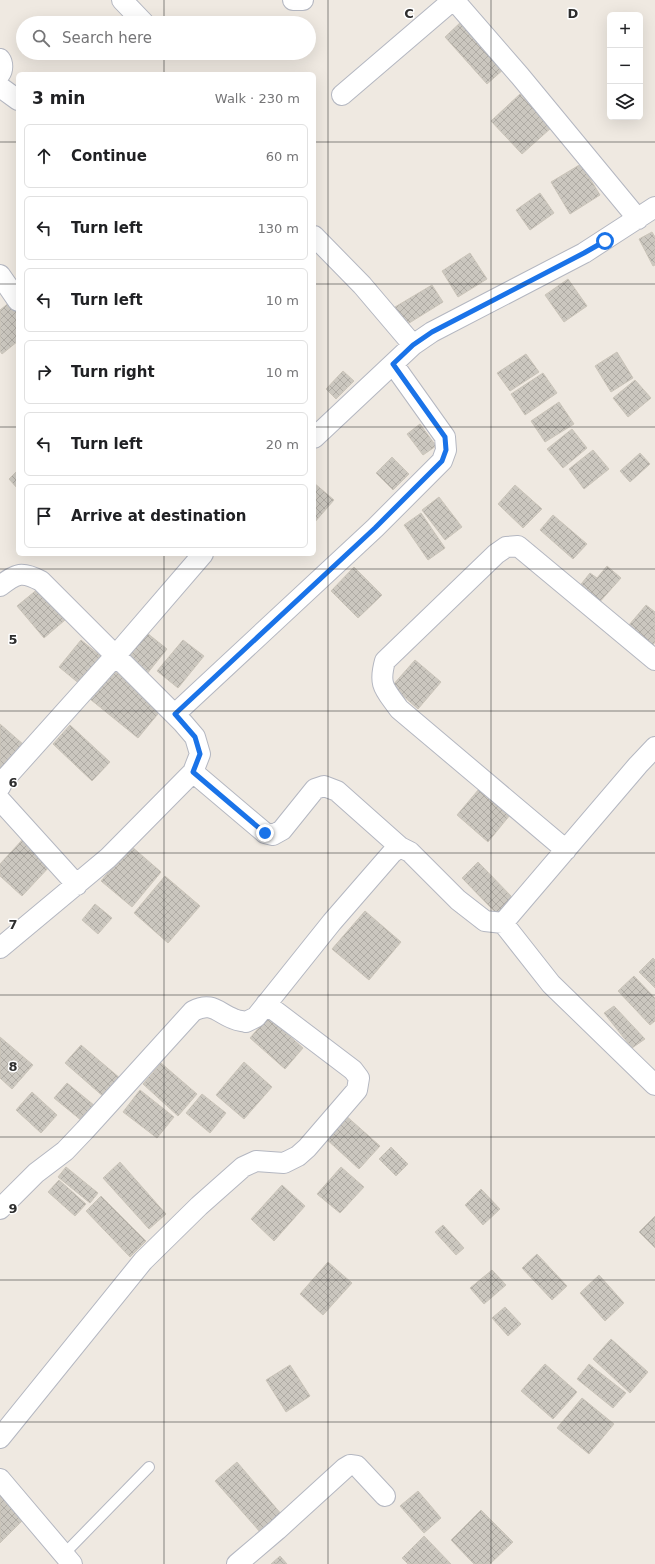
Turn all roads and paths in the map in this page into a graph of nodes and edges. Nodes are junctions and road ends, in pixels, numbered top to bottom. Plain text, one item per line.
1 (122, 0) edge
2 (294, 0) edge
3 (304, 0) edge
4 (453, 0) edge
5 (137, 16) edge
6 (0, 59) edge
7 (0, 74) edge
8 (0, 87) edge
9 (342, 95) dead end
10 (16, 99) edge
11 (655, 207) edge
12 (638, 219) junction
13 (316, 238) edge
14 (0, 275) edge
15 (16, 297) edge
16 (413, 345) junction
17 (393, 364) junction
18 (316, 436) edge
19 (201, 556) edge
20 (0, 586) edge
21 (116, 655) junction
22 (655, 660) edge
23 (175, 714) junction
24 (655, 747) edge
25 (193, 772) junction
26 (0, 787) edge
27 (0, 800) edge
28 (400, 847) junction
29 (566, 850) junction
30 (77, 885) junction
31 (503, 923) junction
32 (0, 948) edge
33 (266, 1004) junction
34 (655, 1085) edge
35 (0, 1209) edge
36 (0, 1438) edge
37 (149, 1467) dead end
38 (0, 1479) edge
39 (385, 1496) dead end
40 (68, 1559) edge
41 (237, 1564) edge

1 - 5 street
2 - 3 street
4 - 9 street
4 - 12 street
6 - 7 street
8 - 10 street
11 - 12 street
12 - 16 street
13 - 16 street
14 - 15 street
16 - 17 street
17 - 18 street
17 - 23 street
19 - 21 street
20 - 21 street
21 - 23 street
21 - 26 street
22 - 29 street
23 - 25 street
24 - 29 street
25 - 28 street
25 - 30 street
27 - 30 street
28 - 31 street
28 - 33 street
29 - 31 street
30 - 32 street
31 - 34 street
33 - 35 street
33 - 36 street
37 - 40 lane
38 - 40 street
39 - 41 street

